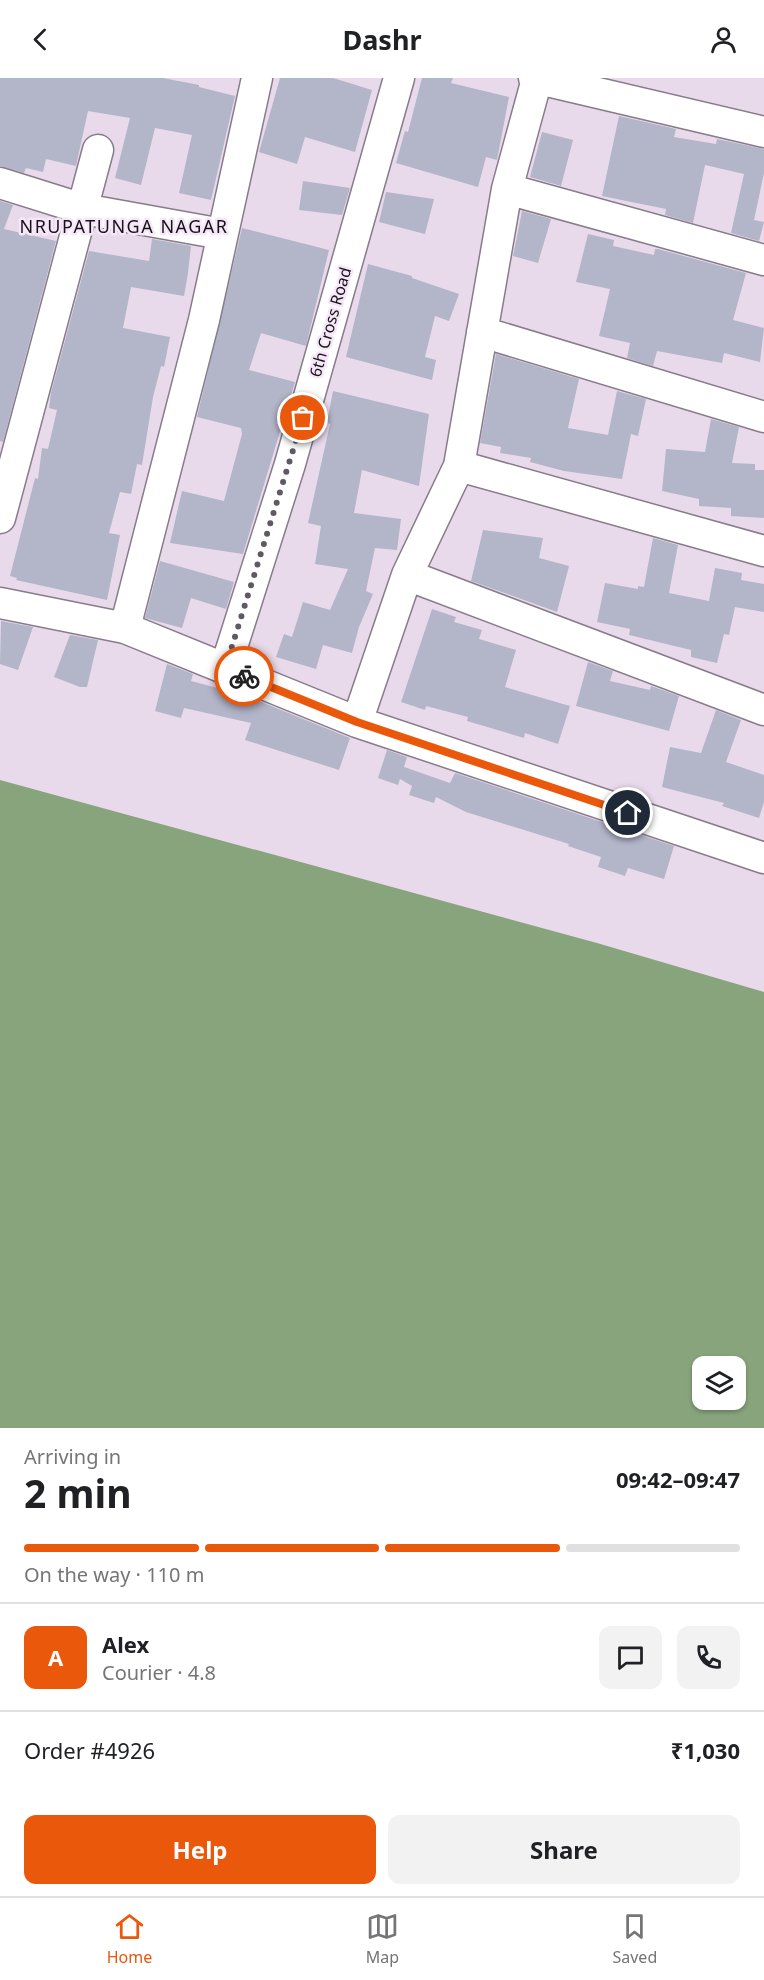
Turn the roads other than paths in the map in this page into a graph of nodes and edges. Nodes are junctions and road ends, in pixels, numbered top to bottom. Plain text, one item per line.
1 (399, 78) edge
2 (536, 78) edge
3 (249, 80) edge
4 (764, 132) edge
5 (98, 150) dead end
6 (0, 183) edge
7 (507, 189) junction
8 (83, 209) junction
9 (222, 234) junction
10 (764, 260) edge
11 (482, 332) junction
12 (764, 417) edge
13 (459, 466) junction
14 (0, 518) edge
15 (764, 551) edge
16 (407, 575) junction
17 (0, 603) edge
18 (125, 628) junction
19 (225, 669) junction
20 (764, 711) edge
21 (357, 722) junction
22 (764, 858) edge

1 - 19 street, 6th Cross Road
2 - 4 street
2 - 7 street
3 - 9 street
5 - 8 street
6 - 8 street
7 - 10 street
7 - 11 street
8 - 9 street
8 - 14 street
9 - 18 street
11 - 12 street
11 - 13 street
13 - 15 street
13 - 16 street
16 - 20 street
16 - 21 street
17 - 18 street
18 - 19 street
19 - 21 street
21 - 22 street

